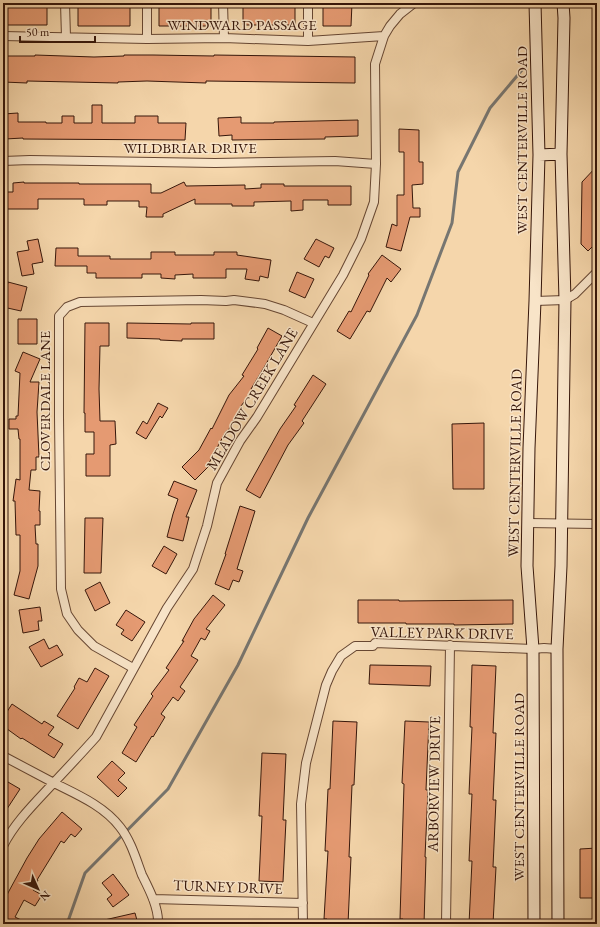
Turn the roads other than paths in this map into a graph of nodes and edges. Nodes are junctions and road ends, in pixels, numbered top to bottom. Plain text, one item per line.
1 (65, 3) edge
2 (147, 3) edge
3 (223, 3) edge
4 (308, 3) edge
5 (414, 3) edge
6 (536, 3) edge
7 (563, 3) edge
8 (3, 36) edge
9 (384, 36) junction
10 (66, 37) junction
11 (224, 38) junction
12 (147, 39) junction
13 (308, 41) junction
14 (561, 154) junction
15 (539, 155) junction
16 (3, 161) edge
17 (376, 164) junction
18 (597, 272) edge
19 (565, 300) junction
20 (535, 301) junction
21 (313, 323) junction
22 (528, 523) junction
23 (561, 524) junction
24 (597, 524) edge
25 (450, 645) junction
26 (533, 649) junction
27 (557, 649) junction
28 (133, 668) junction
29 (3, 756) edge
30 (53, 783) junction
31 (3, 846) edge
32 (152, 899) junction
33 (303, 903) junction
34 (158, 924) edge
35 (303, 924) edge
36 (446, 924) edge
37 (534, 924) edge
38 (558, 924) edge

1 - 10 street
2 - 12 street
3 - 11 street
4 - 13 street
5 - 9 street, MEADOW CREEK LANE
6 - 15 main road, WEST CENTERVILLE ROAD
7 - 14 main road
8 - 10 street, WINDWARD PASSAGE
9 - 13 street, WINDWARD PASSAGE
9 - 17 street, MEADOW CREEK LANE
10 - 12 street, WINDWARD PASSAGE
11 - 12 street, WINDWARD PASSAGE
11 - 13 street, WINDWARD PASSAGE
14 - 15 main road
14 - 19 main road
15 - 20 main road, WEST CENTERVILLE ROAD
16 - 17 street, WILDBRIAR DRIVE
17 - 21 street, MEADOW CREEK LANE
18 - 19 street
19 - 20 street
19 - 23 main road
20 - 22 main road, WEST CENTERVILLE ROAD
21 - 28 street, MEADOW CREEK LANE
21 - 28 street, CLOVERDALE LANE
22 - 23 street
22 - 26 main road, WEST CENTERVILLE ROAD
23 - 24 street
23 - 27 main road
25 - 26 street, VALLEY PARK DRIVE
25 - 33 street, VALLEY PARK DRIVE
25 - 36 street, ARBORVIEW DRIVE
26 - 27 street, VALLEY PARK DRIVE
26 - 37 main road, WEST CENTERVILLE ROAD
27 - 38 main road
28 - 30 street, MEADOW CREEK LANE
29 - 30 street
30 - 31 street, MEADOW CREEK LANE
30 - 32 street
32 - 33 street, TURNEY DRIVE
32 - 34 street
33 - 35 street, VALLEY PARK DRIVE

